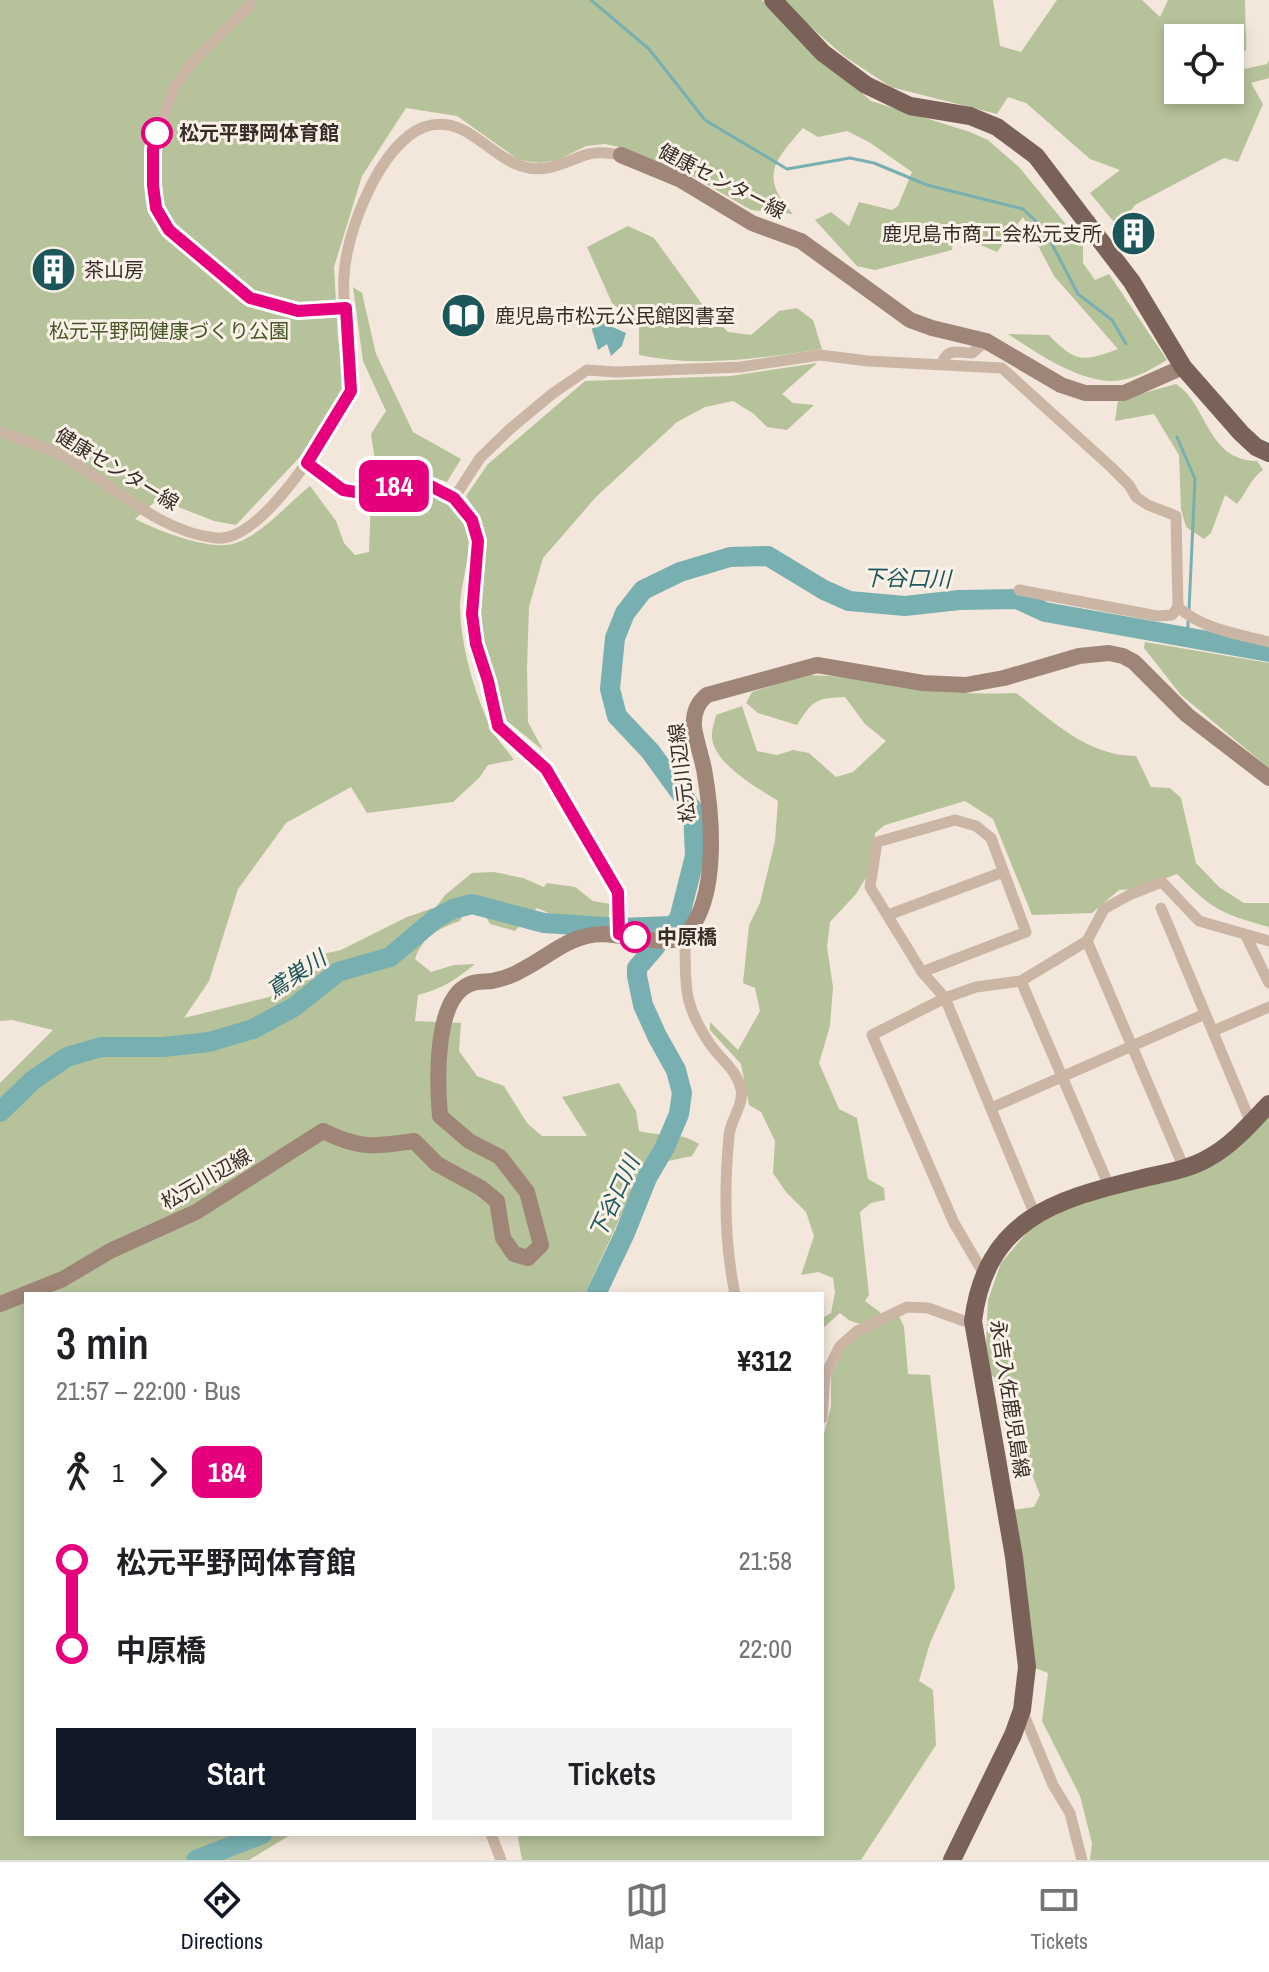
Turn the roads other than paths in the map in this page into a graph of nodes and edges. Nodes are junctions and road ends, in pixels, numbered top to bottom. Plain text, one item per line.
1 (773, 0) edge
2 (250, 5) dead end
3 (621, 155) joint
4 (346, 308) junction
5 (986, 341) junction
6 (942, 363) junction
7 (1183, 367) junction
8 (0, 432) edge
9 (1269, 453) edge
10 (307, 463) junction
11 (454, 498) junction
12 (1019, 590) dead end
13 (1178, 607) junction
14 (1269, 642) edge
15 (1269, 778) edge
16 (1003, 872) junction
17 (1161, 908) dead end
18 (888, 915) junction
19 (619, 933) junction
20 (1246, 936) junction
21 (681, 937) junction
22 (1087, 941) junction
23 (1269, 941) edge
24 (922, 972) junction
25 (1021, 981) junction
26 (1269, 983) edge
27 (945, 998) junction
28 (1269, 1007) edge
29 (1205, 1014) junction
30 (1213, 1031) junction
31 (1132, 1047) junction
32 (1063, 1078) junction
33 (1269, 1104) edge
34 (991, 1108) junction
35 (1251, 1123) junction
36 (1184, 1168) junction
37 (1109, 1186) junction
38 (1035, 1215) junction
39 (984, 1274) junction
40 (30, 1292) edge
41 (735, 1292) edge
42 (24, 1294) edge
43 (0, 1304) edge
44 (973, 1321) junction
45 (824, 1390) edge
46 (1022, 1710) junction
47 (492, 1836) edge
48 (501, 1860) edge
49 (952, 1860) edge
50 (1082, 1860) edge

1 - 7 main road
2 - 4 street
3 - 4 street, 健康センター線
3 - 5 main road, 健康センター線
4 - 10 street, 健康センター線
5 - 6 street
5 - 7 main road, 健康センター線
6 - 11 street
6 - 13 street
7 - 9 main road
8 - 10 street, 健康センター線
10 - 11 street
11 - 19 street
12 - 13 street
13 - 14 street
15 - 21 main road, 松元川辺線
16 - 18 street
16 - 18 street
16 - 24 street
17 - 29 street
18 - 24 street
19 - 21 main road, 松元川辺線
19 - 40 main road, 松元川辺線
20 - 22 street
20 - 23 street
20 - 26 street
21 - 41 street
22 - 25 street
22 - 31 street
24 - 27 street
25 - 27 street
25 - 32 street
27 - 34 street
27 - 39 street
28 - 30 street
29 - 30 street
29 - 31 street
30 - 35 street
31 - 32 street
31 - 36 street
32 - 34 street
32 - 37 street
33 - 35 main road, 永吉入佐鹿児島線
34 - 38 street
35 - 36 main road, 永吉入佐鹿児島線
36 - 37 main road, 永吉入佐鹿児島線
37 - 38 main road, 永吉入佐鹿児島線
38 - 39 main road, 永吉入佐鹿児島線
39 - 44 main road, 永吉入佐鹿児島線
42 - 43 main road, 松元川辺線
44 - 45 street
44 - 46 main road, 永吉入佐鹿児島線
46 - 49 main road, 永吉入佐鹿児島線
46 - 50 street
47 - 48 street

